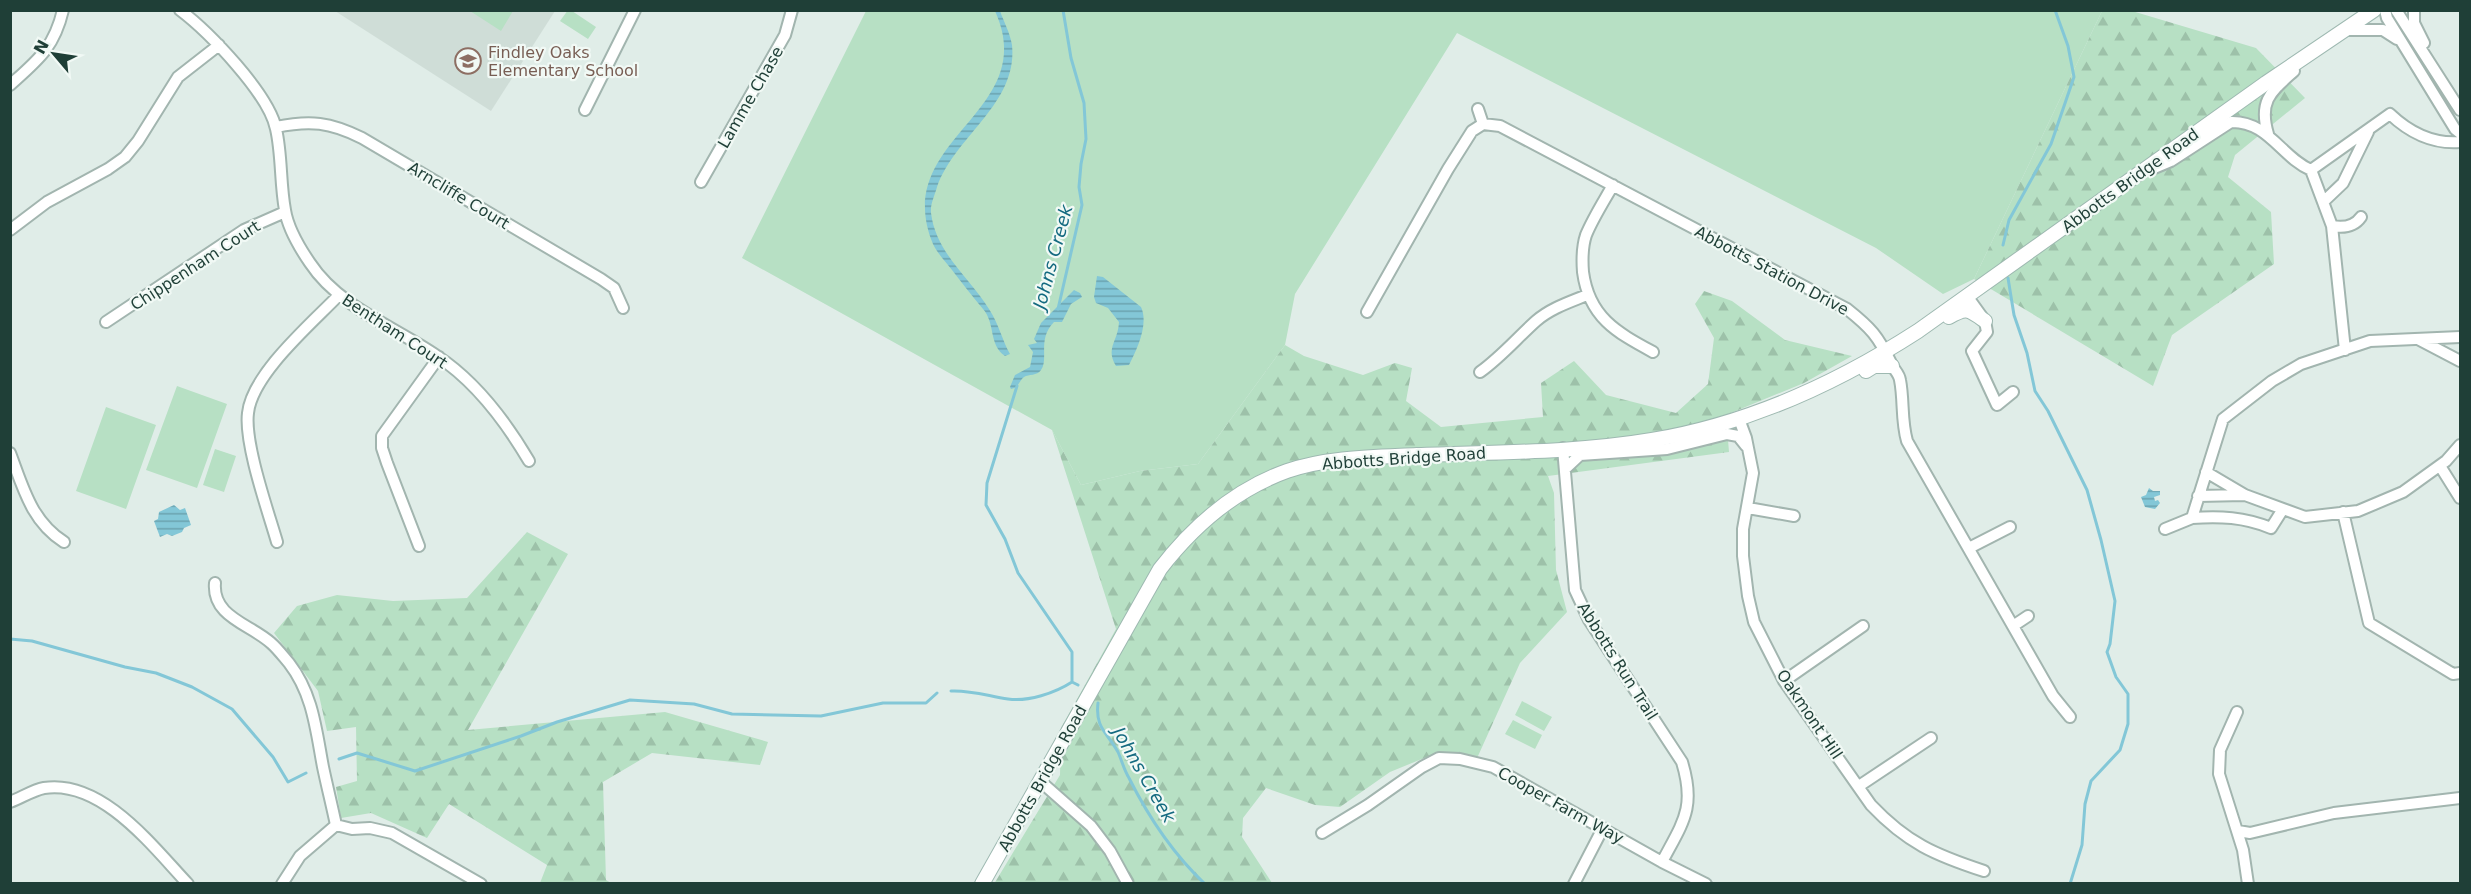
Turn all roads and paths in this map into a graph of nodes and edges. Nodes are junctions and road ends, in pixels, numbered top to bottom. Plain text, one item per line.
1 (63, 10) edge
2 (180, 10) edge
3 (635, 10) edge
4 (792, 10) edge
5 (2374, 10) edge
6 (2385, 10) edge
7 (2396, 10) edge
8 (2414, 10) edge
9 (2343, 30) junction
10 (2402, 44) junction
11 (219, 45) junction
12 (2308, 54) junction
13 (2430, 63) junction
14 (10, 85) edge
15 (2458, 106) edge
16 (585, 110) dead end
17 (1478, 110) dead end
18 (2443, 110) junction
19 (1483, 124) junction
20 (276, 127) junction
21 (2369, 129) junction
22 (2460, 133) edge
23 (2268, 134) junction
24 (2460, 142) edge
25 (2312, 170) junction
26 (2140, 174) junction
27 (701, 182) dead end
28 (1613, 185) junction
29 (2323, 202) junction
30 (285, 212) junction
31 (2361, 217) dead end
32 (2332, 226) junction
33 (10, 230) edge
34 (1979, 288) junction
35 (339, 295) junction
36 (1587, 295) junction
37 (1967, 296) junction
38 (623, 308) dead end
39 (1367, 312) dead end
40 (1985, 321) junction
41 (106, 322) dead end
42 (1918, 331) junction
43 (2460, 337) edge
44 (2418, 339) junction
45 (2345, 350) junction
46 (1653, 352) dead end
47 (1886, 352) junction
48 (439, 357) junction
49 (2460, 361) edge
50 (1892, 366) junction
51 (1480, 372) dead end
52 (1821, 386) junction
53 (2013, 393) dead end
54 (1739, 419) junction
55 (2460, 445) edge
56 (1563, 448) junction
57 (1749, 452) junction
58 (10, 453) edge
59 (529, 461) dead end
60 (2440, 466) junction
61 (1565, 469) junction
62 (2206, 472) junction
63 (2245, 495) junction
64 (2198, 496) junction
65 (2460, 498) edge
66 (1748, 508) junction
67 (2283, 509) junction
68 (2343, 512) junction
69 (1794, 516) dead end
70 (2192, 518) junction
71 (2010, 527) dead end
72 (2165, 529) dead end
73 (64, 542) dead end
74 (277, 542) dead end
75 (419, 546) dead end
76 (1969, 548) junction
77 (215, 583) dead end
78 (2028, 616) dead end
79 (1863, 626) dead end
80 (2013, 626) junction
81 (2460, 673) edge
82 (1784, 681) junction
83 (2237, 712) dead end
84 (2070, 717) dead end
85 (1931, 738) dead end
86 (1040, 781) junction
87 (1859, 786) junction
88 (2460, 798) edge
89 (10, 802) edge
90 (336, 825) junction
91 (1603, 828) junction
92 (2238, 831) junction
93 (1322, 833) dead end
94 (1662, 862) junction
95 (1984, 871) dead end
96 (188, 884) edge
97 (282, 884) edge
98 (481, 884) edge
99 (982, 884) edge
100 (1128, 884) edge
101 (1574, 884) edge
102 (1706, 884) edge
103 (2248, 884) edge

1 - 14 street
2 - 11 street, Bentham Court
3 - 16 street
4 - 27 street, Lamme Chase
5 - 9 main road, Abbotts Bridge Road
6 - 10 street
7 - 13 street
8 - 13 street
9 - 10 street
9 - 12 main road, Abbotts Bridge Road
10 - 18 street
11 - 20 street, Bentham Court
11 - 33 street
12 - 23 street
12 - 26 main road, Abbotts Bridge Road
13 - 15 street
15 - 18 street
17 - 19 street
18 - 22 street
19 - 28 street, Abbotts Station Drive
19 - 39 street
20 - 30 street, Bentham Court
20 - 38 street, Arncliffe Court
21 - 24 street
21 - 25 street
21 - 29 street
23 - 25 street
23 - 26 street
25 - 29 street
26 - 34 main road, Abbotts Bridge Road
28 - 36 street
28 - 47 street, Abbotts Station Drive
29 - 32 street
30 - 35 street, Bentham Court
30 - 41 street, Chippenham Court
31 - 32 street
32 - 45 street
34 - 37 main road, Abbotts Bridge Road
34 - 40 street
35 - 48 street, Bentham Court
35 - 74 street
36 - 46 street
36 - 51 street
37 - 40 street
37 - 42 main road, Abbotts Bridge Road
40 - 42 main road, Abbotts Bridge Road
40 - 53 street
42 - 47 main road, Abbotts Bridge Road
43 - 44 street
44 - 45 street
44 - 49 street
45 - 62 street
47 - 50 street, Abbotts Station Drive
47 - 52 main road, Abbotts Bridge Road
48 - 59 street, Bentham Court
48 - 75 street
50 - 52 main road, Abbotts Bridge Road
50 - 76 street, Abbotts Station Drive
52 - 54 main road, Abbotts Bridge Road
54 - 56 main road, Abbotts Bridge Road
54 - 57 street, Oakmont Hill
55 - 60 street
56 - 61 street, Abbotts Run Trail
56 - 86 main road, Abbotts Bridge Road
57 - 61 street
57 - 66 street, Oakmont Hill
58 - 73 street
60 - 65 street
60 - 68 street
61 - 94 street, Abbotts Run Trail
62 - 63 street
62 - 64 street
63 - 64 street
63 - 67 street
64 - 70 street
66 - 69 street
66 - 82 street, Oakmont Hill
67 - 68 street
67 - 70 street
68 - 81 street
70 - 72 street
71 - 76 street
76 - 80 street, Abbotts Station Drive
77 - 90 street
78 - 80 street
79 - 82 street
80 - 84 street, Abbotts Station Drive
82 - 87 street, Oakmont Hill
83 - 92 street
85 - 87 street
86 - 99 main road, Abbotts Bridge Road
86 - 100 street
87 - 95 street, Oakmont Hill
88 - 92 street
89 - 96 street
90 - 97 street
90 - 98 street
91 - 93 street, Cooper Farm Way
91 - 94 street, Cooper Farm Way
91 - 101 street
92 - 103 street
94 - 102 street, Cooper Farm Way

